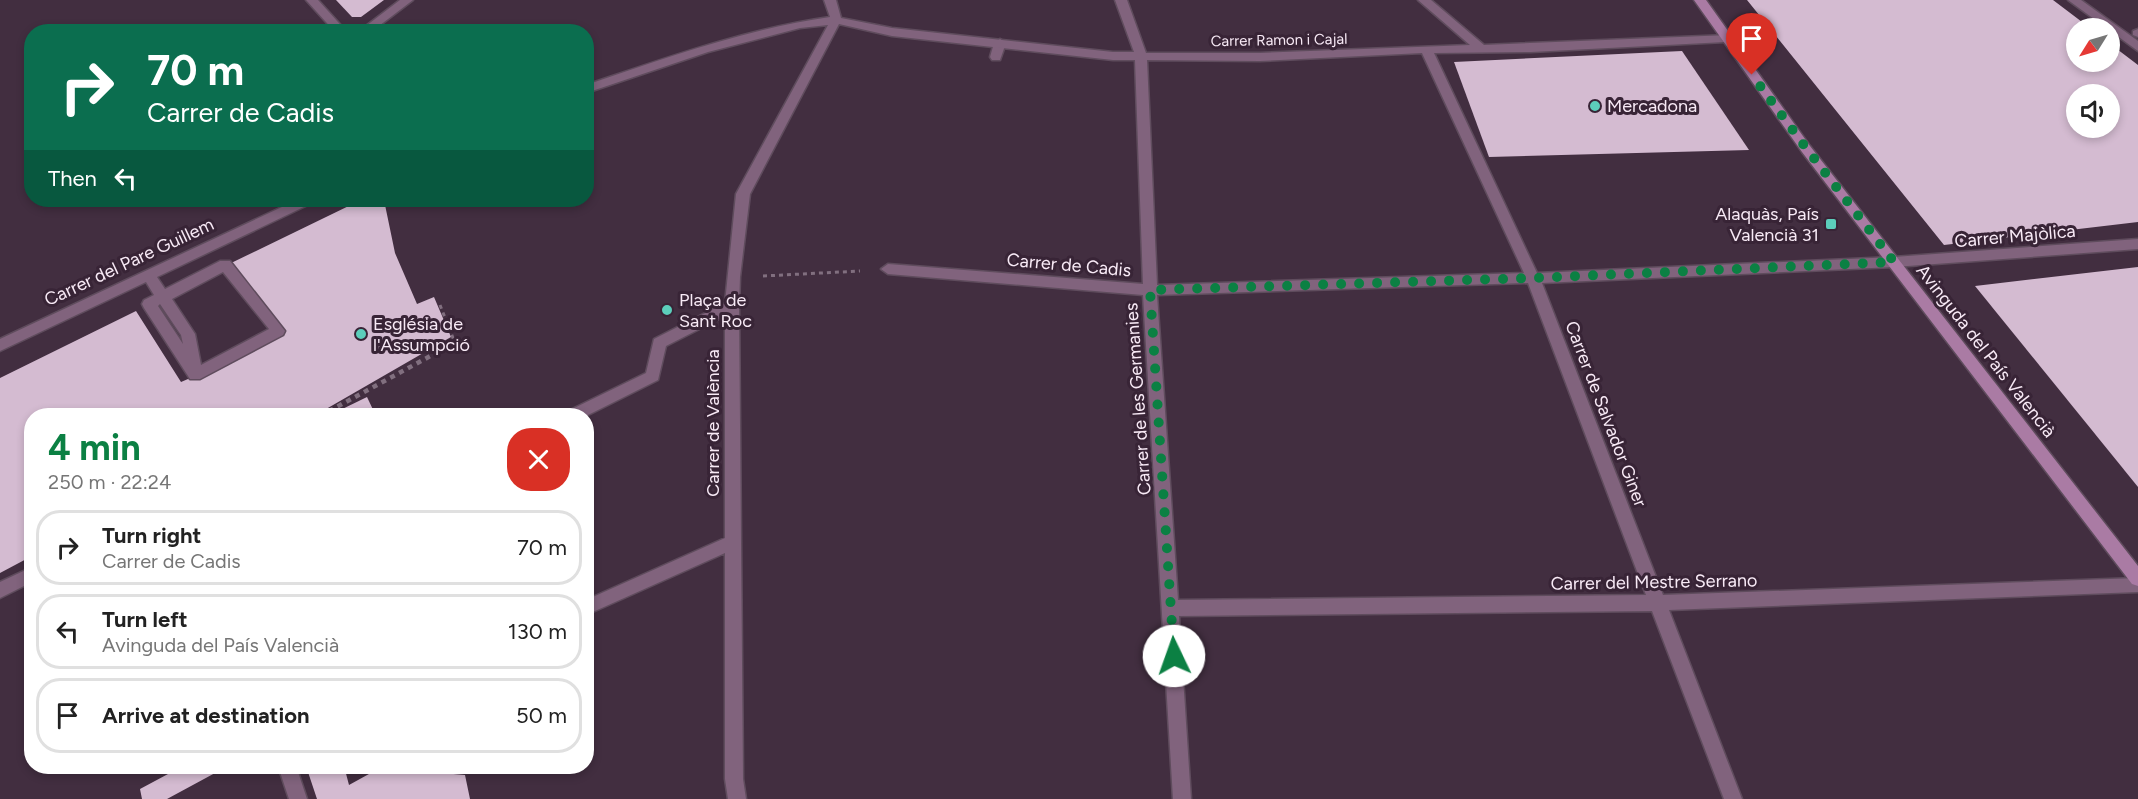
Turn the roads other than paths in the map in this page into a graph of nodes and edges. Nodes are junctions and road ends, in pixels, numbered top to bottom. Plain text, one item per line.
1 (312, 0) edge
2 (407, 0) edge
3 (830, 0) edge
4 (1121, 0) edge
5 (1424, 0) edge
6 (1700, 0) edge
7 (2073, 0) edge
8 (836, 20) junction
9 (334, 24) edge
10 (374, 24) edge
11 (1725, 38) junction
12 (1000, 44) junction
13 (2138, 47) edge
14 (1481, 48) junction
15 (1426, 49) junction
16 (1141, 56) junction
17 (996, 57) dead end
18 (594, 86) edge
19 (292, 207) edge
20 (2138, 244) edge
21 (1894, 262) junction
22 (888, 269) road end
23 (148, 275) junction
24 (1533, 278) junction
25 (1150, 290) junction
26 (163, 298) junction
27 (732, 306) junction
28 (0, 345) edge
29 (588, 408) edge
30 (732, 542) junction
31 (24, 578) edge
32 (2138, 579) edge
33 (2138, 585) edge
34 (0, 590) edge
35 (1657, 603) junction
36 (594, 604) edge
37 (1171, 608) junction
38 (290, 774) edge
39 (298, 799) edge
40 (737, 799) edge
41 (1182, 799) edge
42 (1732, 799) edge

1 - 9 street
2 - 10 street
3 - 8 street
4 - 16 street, Carrer de les Germanies
5 - 14 street
6 - 11 street, Avinguda del País Valencià
7 - 13 street
8 - 12 street, Carrer Ramon i Cajal
8 - 18 street
8 - 27 street, Carrer de València
11 - 14 street, Carrer Ramon i Cajal
11 - 21 street, Avinguda del País Valencià
12 - 16 street, Carrer Ramon i Cajal
12 - 17 street
14 - 15 street, Carrer Ramon i Cajal
15 - 16 street, Carrer Ramon i Cajal
15 - 24 street, Carrer de Salvador Giner
16 - 25 street, Carrer de les Germanies
19 - 23 street, Carrer del Pare Guillem
20 - 21 street, Carrer Majòlica
21 - 24 street, Carrer de Cadis
21 - 32 street, Avinguda del País Valencià
22 - 25 street, Carrer de Cadis
23 - 26 street
23 - 28 street, Carrer del Pare Guillem
24 - 25 street, Carrer de Cadis
24 - 35 street, Carrer de Salvador Giner
25 - 37 street, Carrer de les Germanies
26 - 26 street
27 - 29 street
27 - 30 street, Carrer de València
30 - 36 street
30 - 40 street, Carrer de València
31 - 34 street
33 - 35 street, Carrer del Mestre Serrano
35 - 37 street, Carrer del Mestre Serrano
35 - 42 street, Carrer de Salvador Giner
37 - 41 street, Carrer de les Germanies
38 - 39 street

